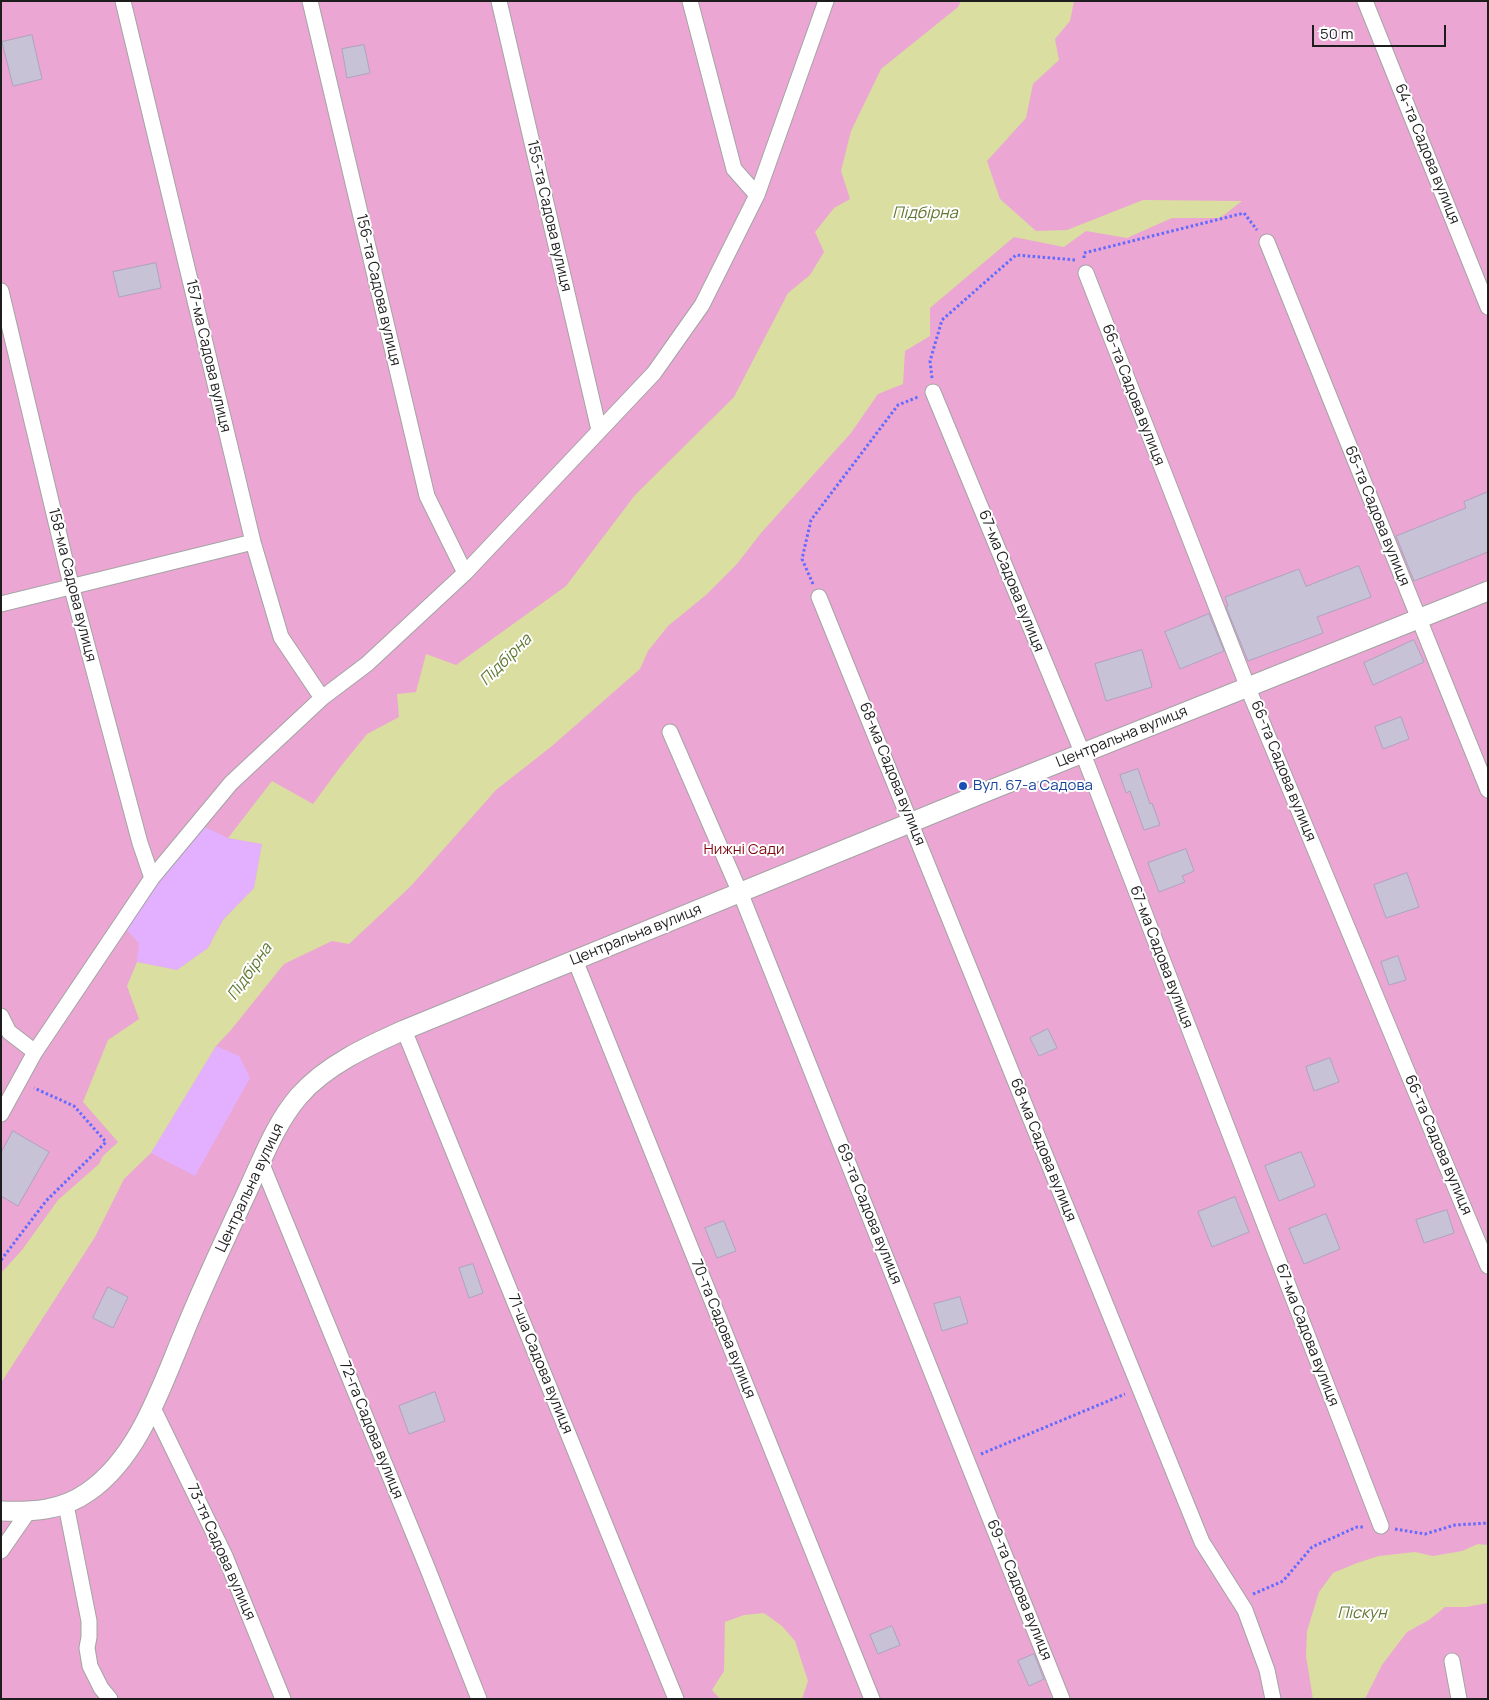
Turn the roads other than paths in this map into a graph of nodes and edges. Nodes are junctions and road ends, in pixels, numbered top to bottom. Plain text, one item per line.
1 (124, 1) edge
2 (310, 1) edge
3 (499, 1) edge
4 (690, 1) edge
5 (826, 1) edge
6 (1365, 1) edge
7 (757, 195) junction
8 (1267, 242) dead end
9 (1086, 273) dead end
10 (1, 291) edge
11 (1488, 306) edge
12 (933, 392) road end
13 (599, 430) junction
14 (253, 542) junction
15 (465, 573) junction
16 (71, 585) junction
17 (1488, 591) edge
18 (819, 597) road end
19 (1, 604) edge
20 (1419, 619) junction
21 (1248, 687) junction
22 (322, 698) junction
23 (670, 732) dead end
24 (1082, 753) junction
25 (1488, 790) edge
26 (911, 822) junction
27 (152, 878) junction
28 (740, 893) junction
29 (575, 960) junction
30 (1, 1016) edge
31 (404, 1030) junction
32 (35, 1052) junction
33 (1, 1114) edge
34 (261, 1162) junction
35 (1488, 1266) edge
36 (153, 1408) junction
37 (66, 1505) junction
38 (1, 1511) edge
39 (28, 1512) junction
40 (1381, 1526) road end
41 (1, 1551) edge
42 (1452, 1661) dead end
43 (110, 1699) edge
44 (283, 1699) edge
45 (479, 1699) edge
46 (676, 1699) edge
47 (872, 1699) edge
48 (1062, 1699) edge
49 (1272, 1699) edge
50 (1459, 1699) edge

1 - 14 street, 157-ма Садова вулиця
2 - 15 street, 156-та Садова вулиця
3 - 13 street, 155-та Садова вулиця
4 - 7 street
5 - 7 street
6 - 11 street, 64-та Садова вулиця
7 - 13 street
8 - 20 street, 65-та Садова вулиця
9 - 21 street, 66-та Садова вулиця
10 - 16 street, 158-ма Садова вулиця
12 - 24 street, 67-ма Садова вулиця
13 - 15 street
14 - 16 street
14 - 22 street, 157-ма Садова вулиця
15 - 22 street
16 - 19 street
16 - 27 street, 158-ма Садова вулиця
17 - 20 street, Центральна вулиця
18 - 26 street, 68-ма Садова вулиця
20 - 21 street, Центральна вулиця
20 - 25 street, 65-та Садова вулиця
21 - 24 street, Центральна вулиця
21 - 35 street, 66-та Садова вулиця
22 - 27 street
23 - 28 street, 69-та Садова вулиця
24 - 26 street, Центральна вулиця
24 - 40 street, 67-ма Садова вулиця
26 - 28 street, Центральна вулиця
26 - 49 street, 68-ма Садова вулиця
27 - 32 street
28 - 29 street, Центральна вулиця
28 - 48 street, 69-та Садова вулиця
29 - 31 street, Центральна вулиця
29 - 47 street, 70-та Садова вулиця
30 - 32 street
31 - 34 street, Центральна вулиця
31 - 46 street, 71-ша Садова вулиця
32 - 33 street
34 - 36 street, Центральна вулиця
34 - 45 street, 72-га Садова вулиця
36 - 37 street, Центральна вулиця
36 - 44 street, 73-тя Садова вулиця
37 - 39 street, Центральна вулиця
37 - 43 street
38 - 39 street, Центральна вулиця
39 - 41 street
42 - 50 street

